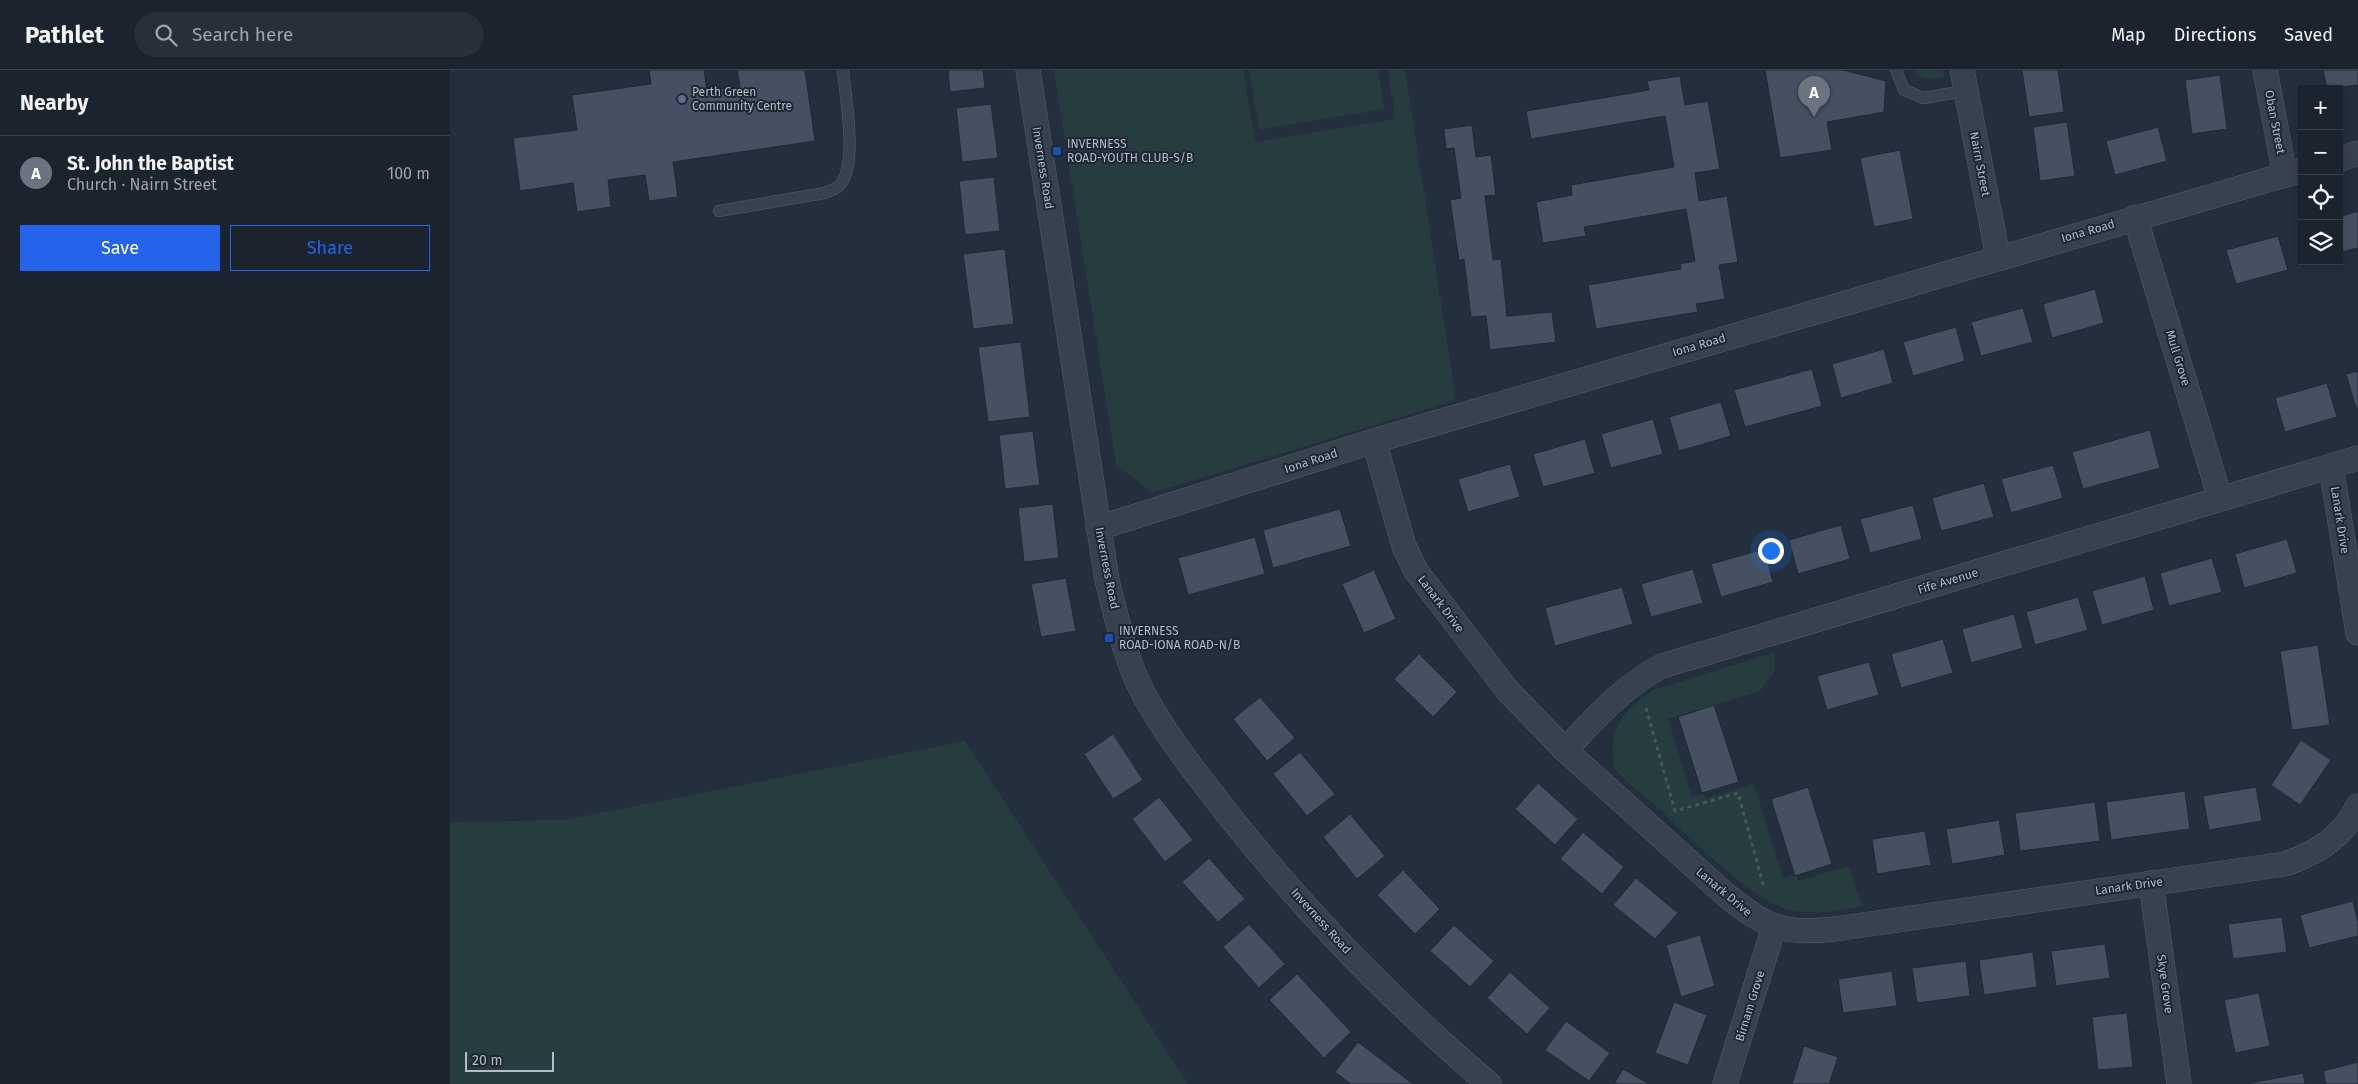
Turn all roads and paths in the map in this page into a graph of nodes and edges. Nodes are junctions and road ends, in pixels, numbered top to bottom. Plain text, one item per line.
1 (843, 70) edge
2 (1028, 70) edge
3 (1896, 70) edge
4 (2265, 70) edge
5 (1963, 80) edge
6 (2358, 153) edge
7 (2343, 158) edge
8 (2293, 172) edge
9 (719, 211) dead end
10 (2135, 218) junction
11 (1998, 258) junction
12 (1374, 441) junction
13 (2358, 458) edge
14 (2331, 466) junction
15 (2220, 498) junction
16 (1098, 528) junction
17 (2358, 633) edge
18 (1646, 707) dead end
19 (1565, 750) junction
20 (2358, 806) edge
21 (2151, 883) junction
22 (1765, 892) dead end
23 (1774, 927) junction
24 (1489, 1084) edge
25 (1725, 1084) edge
26 (2179, 1084) edge

1 - 9 lane
2 - 16 street, Inverness Road
3 - 5 lane
4 - 8 street, Oban Street
5 - 11 street, Nairn Street
6 - 7 street
8 - 10 street, Iona Road
10 - 11 street, Iona Road
10 - 15 street, Mull Grove
11 - 12 street, Iona Road
12 - 16 street, Iona Road
12 - 19 street, Lanark Drive
13 - 14 street, Fife Avenue
14 - 15 street, Fife Avenue
14 - 17 street, Lanark Drive
15 - 19 street, Fife Avenue
16 - 24 street, Inverness Road
18 - 22 path
19 - 23 street, Lanark Drive
20 - 21 street, Lanark Drive
21 - 23 street, Lanark Drive
21 - 26 street, Skye Grove
23 - 25 street, Birnam Grove

